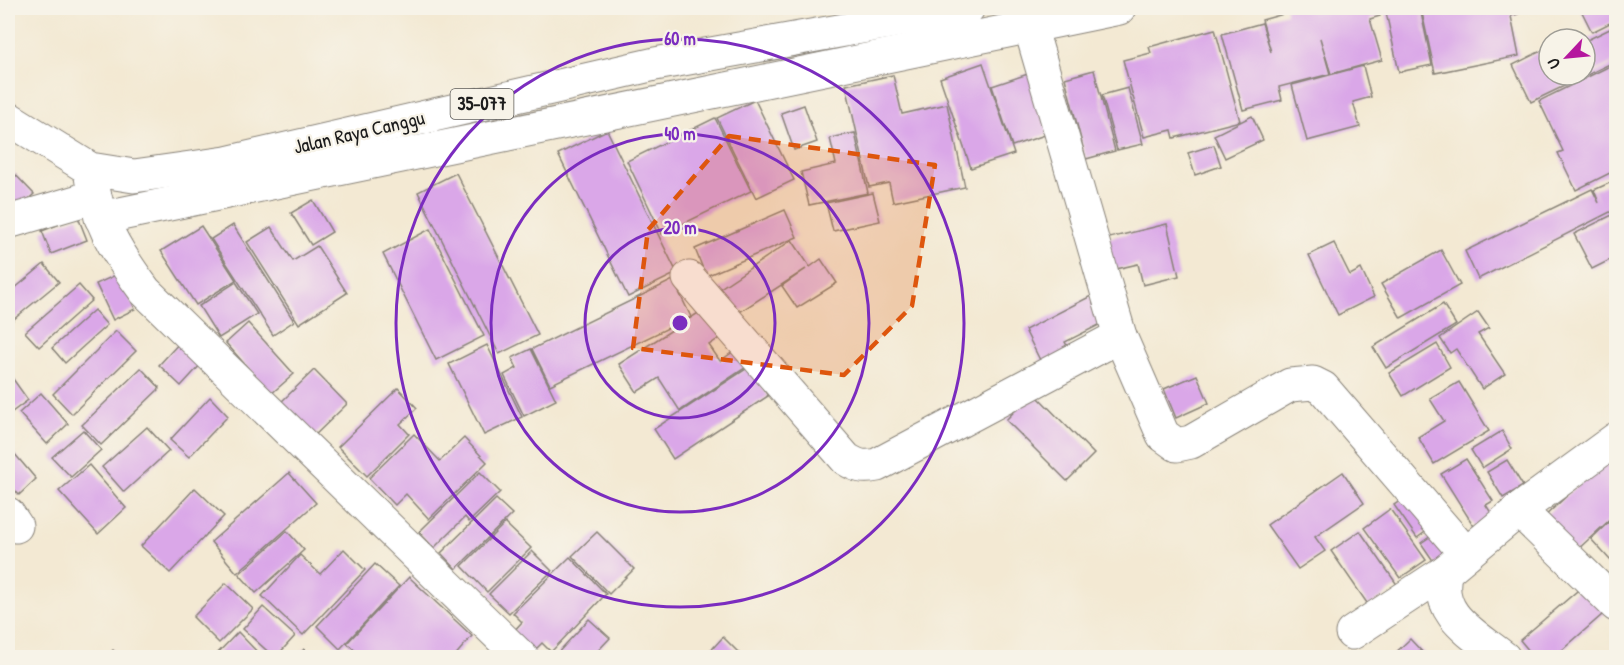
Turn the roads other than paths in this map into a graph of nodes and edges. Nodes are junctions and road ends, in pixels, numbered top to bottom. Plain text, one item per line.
1 (968, 8) edge
2 (1119, 8) edge
3 (1030, 26) junction
4 (8, 118) edge
5 (95, 194) junction
6 (8, 222) edge
7 (689, 278) dead end
8 (1120, 336) junction
9 (1617, 439) edge
10 (1519, 510) junction
11 (1456, 562) junction
12 (1617, 605) edge
13 (1352, 633) dead end
14 (522, 657) edge
15 (1504, 657) edge

1 - 5 street, Jalan Raya Canggu / 35-077
2 - 3 street
3 - 5 street
3 - 8 street
4 - 5 street, Jalan Raya Canggu / 35-077
5 - 6 street
5 - 14 street
7 - 8 street
8 - 11 street
9 - 10 street
10 - 11 street
10 - 12 street
11 - 13 street
11 - 15 street

